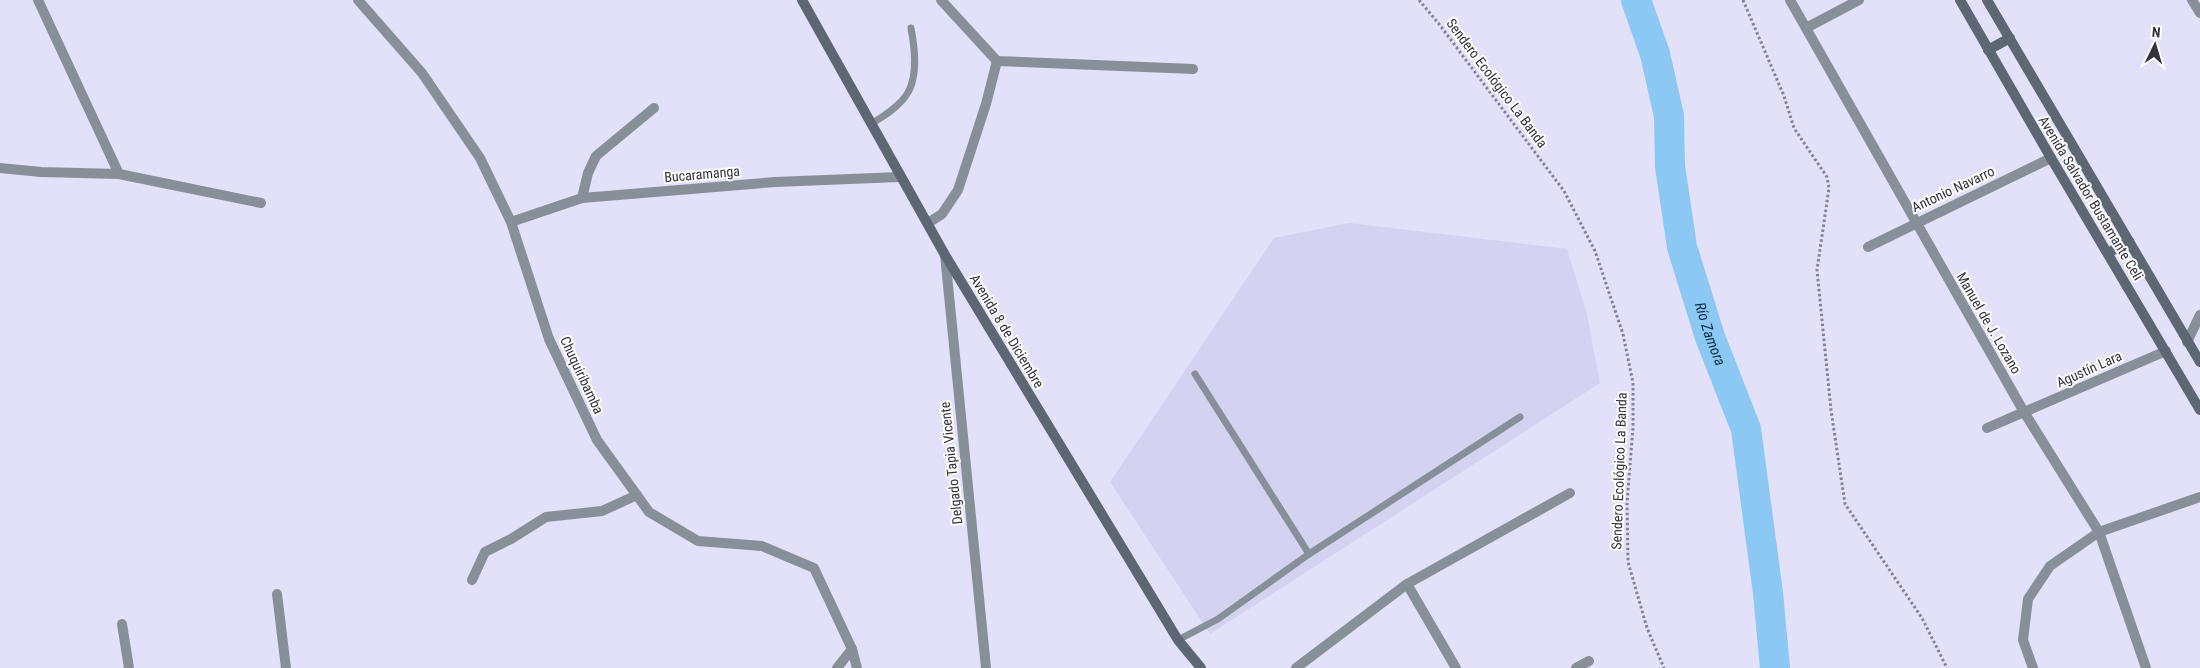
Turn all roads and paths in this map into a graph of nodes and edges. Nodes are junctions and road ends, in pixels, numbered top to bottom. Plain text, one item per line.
1 (38, 0) edge
2 (358, 0) edge
3 (802, 0) edge
4 (942, 0) edge
5 (1419, 0) edge
6 (1743, 0) edge
7 (1790, 0) edge
8 (1859, 0) edge
9 (1960, 0) edge
10 (1987, 0) edge
11 (2192, 0) edge
12 (2200, 13) edge
13 (911, 28) dead end
14 (1806, 28) junction
15 (2010, 38) junction
16 (1988, 50) junction
17 (997, 61) junction
18 (1193, 68) dead end
19 (654, 108) dead end
20 (871, 124) junction
21 (2051, 158) junction
22 (0, 168) edge
23 (119, 174) junction
24 (900, 177) junction
25 (582, 198) junction
26 (261, 203) dead end
27 (511, 222) junction
28 (1916, 222) junction
29 (928, 223) junction
30 (2129, 241) junction
31 (1868, 247) dead end
32 (2108, 253) junction
33 (945, 255) junction
34 (2200, 315) edge
35 (2187, 342) junction
36 (2166, 350) junction
37 (2200, 362) edge
38 (1195, 374) dead end
39 (2200, 410) edge
40 (2024, 412) junction
41 (1520, 417) dead end
42 (1987, 428) dead end
43 (1570, 493) dead end
44 (637, 494) junction
45 (2200, 497) edge
46 (2099, 532) junction
47 (1309, 554) junction
48 (472, 580) dead end
49 (1407, 584) junction
50 (277, 594) dead end
51 (122, 624) dead end
52 (1178, 640) junction
53 (852, 650) junction
54 (1589, 661) dead end
55 (129, 668) edge
56 (286, 668) edge
57 (837, 668) edge
58 (857, 668) edge
59 (986, 668) edge
60 (1201, 668) edge
61 (1296, 668) edge
62 (1456, 668) edge
63 (1576, 668) edge
64 (1664, 668) edge
65 (1947, 668) edge
66 (2033, 668) edge
67 (2146, 668) edge

1 - 23 street
2 - 27 street, Chuquiribamba
3 - 20 main road, Avenida 8 de Diciembre
4 - 17 street
5 - 64 path, Sendero Ecológico La Banda
6 - 65 path
7 - 14 street, Manuel de J. Lozano
8 - 14 street
9 - 16 main road, Avenida Salvador Bustamante Celi
10 - 15 main road, Avenida Salvador Bustamante Celi
11 - 12 street
13 - 20 lane
14 - 28 street, Manuel de J. Lozano
15 - 16 main road
15 - 30 main road, Avenida Salvador Bustamante Celi
16 - 21 main road, Avenida Salvador Bustamante Celi
17 - 18 street
17 - 29 street
19 - 25 street
20 - 24 main road, Avenida 8 de Diciembre
21 - 28 street, Antonio Navarro
21 - 32 main road, Avenida Salvador Bustamante Celi
22 - 23 street
23 - 26 street
24 - 25 street, Bucaramanga
24 - 29 main road, Avenida 8 de Diciembre
25 - 27 street, Bucaramanga
27 - 44 street, Chuquiribamba
28 - 31 street, Antonio Navarro
28 - 40 street, Manuel de J. Lozano
29 - 33 main road, Avenida 8 de Diciembre
30 - 32 main road
30 - 35 main road, Avenida Salvador Bustamante Celi
32 - 36 main road, Avenida Salvador Bustamante Celi
33 - 52 main road, Avenida 8 de Diciembre
33 - 59 street, Delgado Tapia Vicente
34 - 35 street
35 - 37 main road, Avenida Salvador Bustamante Celi
36 - 39 main road, Avenida Salvador Bustamante Celi
36 - 40 street, Agustín Lara
38 - 47 lane
40 - 42 street, Agustín Lara
40 - 46 street, Manuel de J. Lozano
41 - 47 lane
43 - 49 street
44 - 48 street
44 - 53 street, Chuquiribamba
45 - 46 street
46 - 66 street
46 - 67 street, Manuel de J. Lozano
47 - 52 lane
49 - 61 street
49 - 62 street
50 - 56 street
51 - 55 street
52 - 60 main road, Avenida 8 de Diciembre
53 - 57 street
53 - 58 street, Chuquiribamba
54 - 63 street

